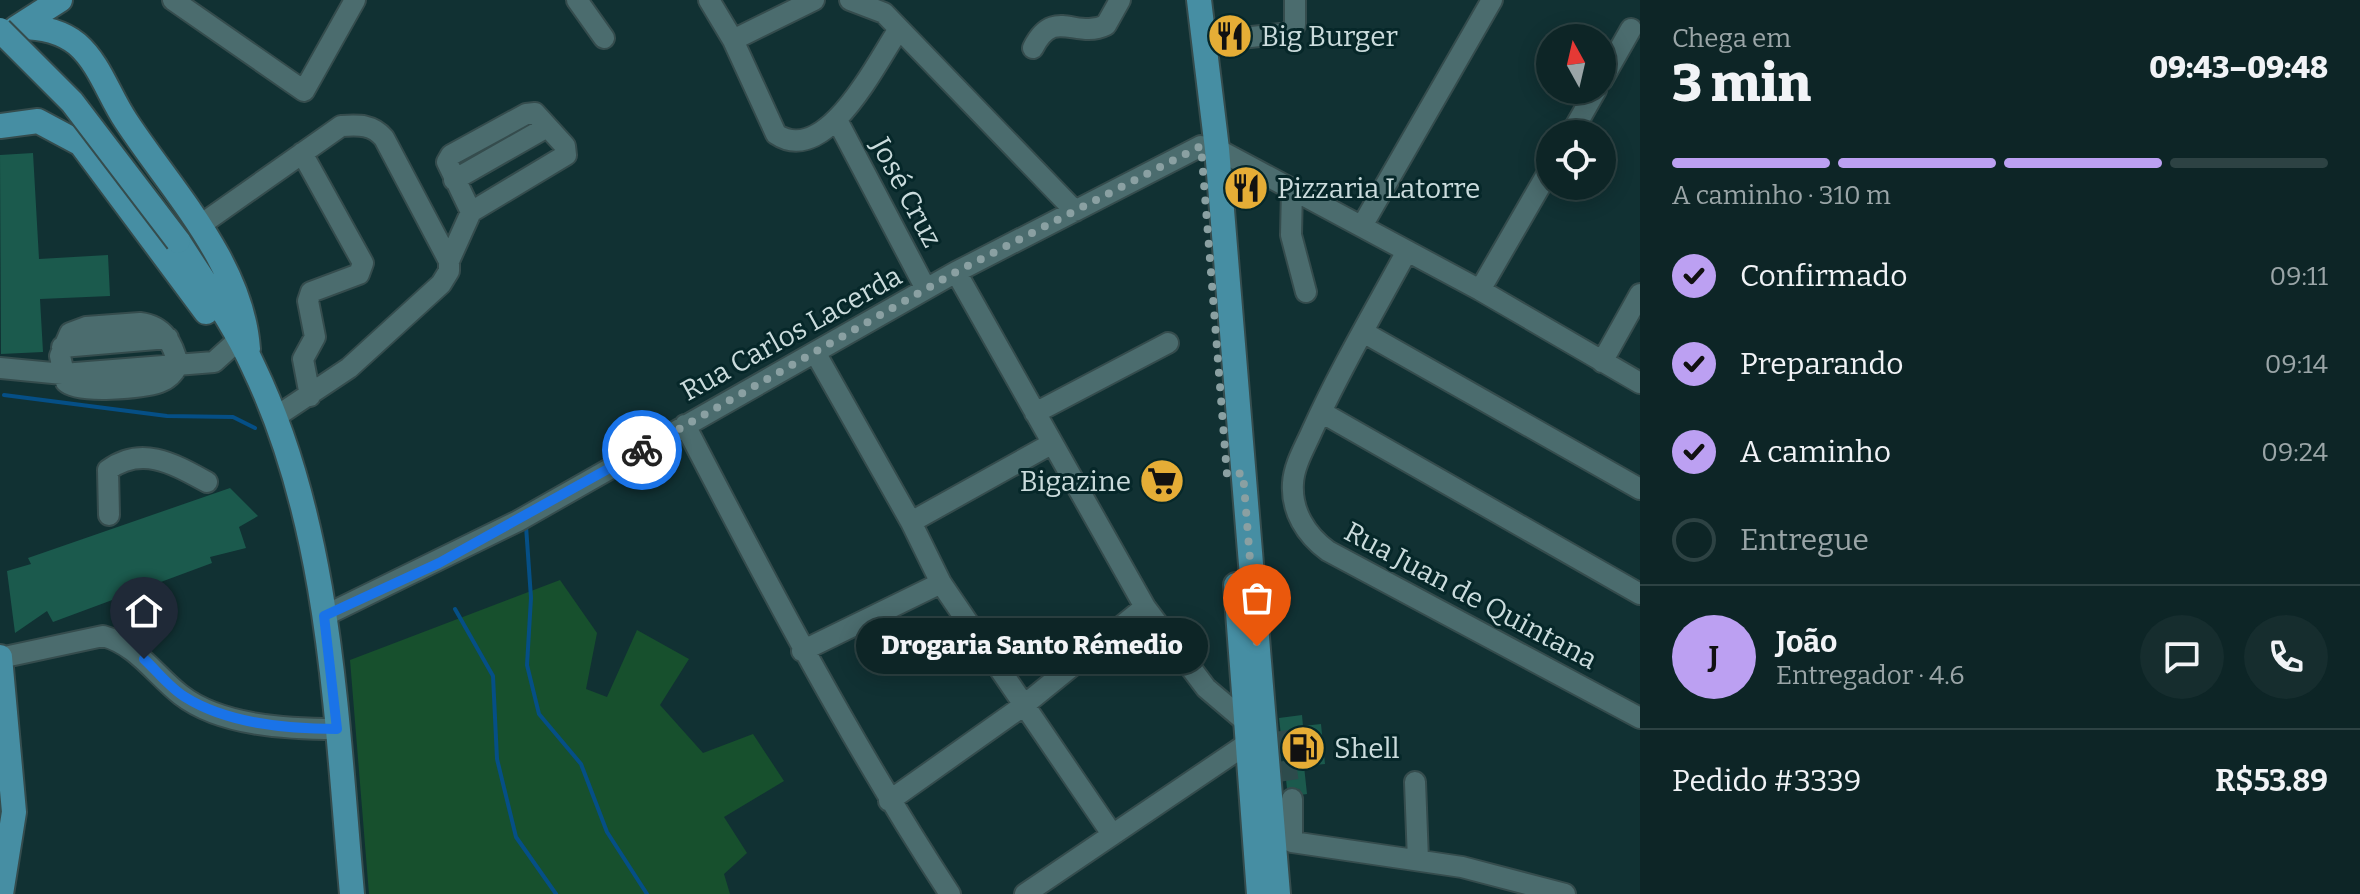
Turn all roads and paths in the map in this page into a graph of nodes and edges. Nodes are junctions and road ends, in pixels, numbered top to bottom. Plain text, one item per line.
1 (60, 0) edge
2 (173, 0) edge
3 (355, 0) edge
4 (577, 0) edge
5 (709, 0) edge
6 (814, 0) edge
7 (850, 0) edge
8 (1120, 0) edge
9 (1199, 0) edge
10 (1295, 0) edge
11 (1492, 0) edge
12 (887, 6) edge
13 (899, 29) junction
14 (1631, 29) dead end
15 (7, 31) edge
16 (604, 38) dead end
17 (733, 40) junction
18 (1204, 42) junction
19 (1033, 48) dead end
20 (1616, 55) edge
21 (838, 122) junction
22 (0, 126) edge
23 (1209, 147) junction
24 (302, 153) junction
25 (1292, 188) junction
26 (1536, 193) edge
27 (1075, 211) junction
28 (471, 212) junction
29 (199, 226) junction
30 (1362, 226) junction
31 (1407, 251) junction
32 (449, 261) junction
33 (956, 272) junction
34 (926, 289) junction
35 (1480, 290) junction
36 (1306, 292) dead end
37 (1640, 294) edge
38 (1363, 332) junction
39 (1168, 343) dead end
40 (242, 350) junction
41 (816, 354) junction
42 (1602, 362) junction
43 (178, 365) junction
44 (0, 368) edge
45 (63, 374) junction
46 (1640, 383) edge
47 (310, 396) junction
48 (1321, 412) junction
49 (1035, 413) junction
50 (274, 418) junction
51 (685, 425) junction
52 (1051, 444) junction
53 (207, 482) dead end
54 (1640, 489) edge
55 (109, 515) dead end
56 (911, 522) junction
57 (941, 583) junction
58 (1640, 594) edge
59 (1145, 607) junction
60 (324, 616) junction
61 (802, 651) junction
62 (0, 658) edge
63 (1023, 706) junction
64 (1640, 718) edge
65 (337, 729) junction
66 (1260, 732) junction
67 (1415, 782) dead end
68 (889, 801) junction
69 (1284, 816) junction
70 (1112, 834) junction
71 (1338, 848) junction
72 (1418, 860) junction
73 (1275, 863) junction
74 (1, 894) edge
75 (352, 894) edge
76 (950, 894) edge
77 (1025, 894) edge
78 (1259, 894) edge
79 (1278, 894) edge
80 (1565, 894) edge

1 - 15 main road
2 - 3 street
4 - 16 street
5 - 17 street
6 - 17 street
7 - 12 street
8 - 19 street
9 - 18 main road
9 - 23 main road
10 - 18 street
11 - 30 street
12 - 13 street
13 - 21 street
13 - 27 street
14 - 20 street
15 - 29 main road
15 - 40 main road, bridge
17 - 21 street
18 - 23 main road
21 - 34 street, José Cruz
22 - 40 main road
23 - 25 street
23 - 27 street, Rua Carlos Lacerda
23 - 66 main road
24 - 29 street
24 - 32 street
24 - 47 street
25 - 30 street
25 - 36 street
26 - 35 street
27 - 33 street, Rua Carlos Lacerda
28 - 28 street
28 - 32 street
29 - 40 main road
30 - 31 street
31 - 35 street
31 - 38 street
32 - 47 street
33 - 34 street, Rua Carlos Lacerda
33 - 49 street
34 - 41 street, Rua Carlos Lacerda
35 - 42 street
37 - 42 street
38 - 48 street
38 - 54 street
39 - 49 street
40 - 43 street
40 - 50 main road
41 - 51 street, Rua Carlos Lacerda
41 - 56 street
42 - 46 street
43 - 45 street
43 - 45 street
44 - 45 street
47 - 50 street
48 - 58 street
48 - 64 street, Rua Juan de Quintana
49 - 52 street
50 - 60 main road
51 - 60 street, Rua Carlos Lacerda
51 - 61 street
52 - 56 street
52 - 59 street
53 - 55 street
56 - 57 street
57 - 61 street
57 - 63 street
59 - 63 street
59 - 66 street
60 - 65 main road
61 - 68 street
62 - 65 street
62 - 74 main road
63 - 68 street
63 - 70 street
65 - 75 main road
66 - 69 main road
66 - 70 street
66 - 78 main road
67 - 72 street
68 - 76 street
69 - 71 street
69 - 73 main road
70 - 77 street
71 - 72 street
71 - 73 street
72 - 80 street
73 - 79 main road

